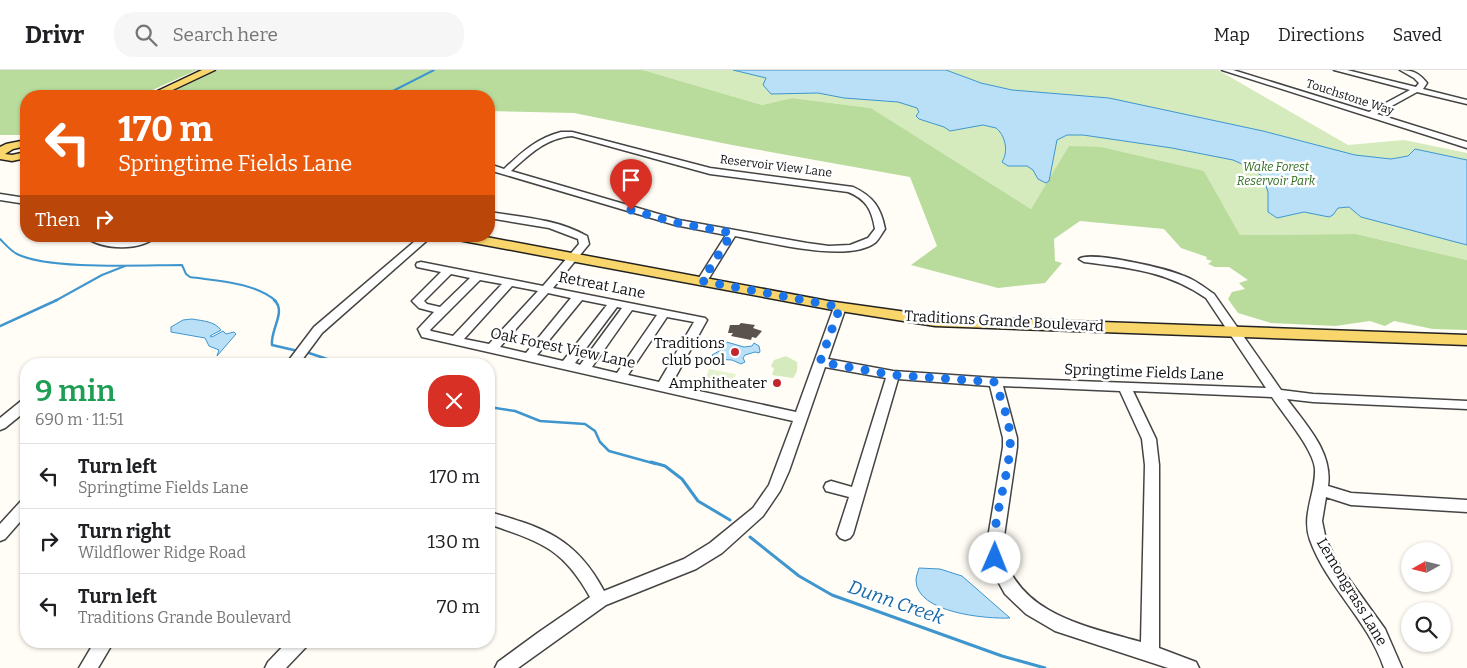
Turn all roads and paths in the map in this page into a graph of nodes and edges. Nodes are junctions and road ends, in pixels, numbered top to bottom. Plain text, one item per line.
1 (210, 70) edge
2 (1226, 70) edge
3 (1338, 70) edge
4 (1404, 70) edge
5 (165, 90) edge
6 (1416, 91) junction
7 (1467, 102) edge
8 (1370, 115) junction
9 (20, 144) edge
10 (1467, 145) edge
11 (0, 152) edge
12 (20, 156) edge
13 (495, 169) edge
14 (505, 172) junction
15 (0, 197) edge
16 (20, 200) edge
17 (495, 216) edge
18 (732, 233) junction
19 (110, 242) edge
20 (140, 242) edge
21 (420, 242) edge
22 (489, 242) edge
23 (573, 258) junction
24 (1084, 259) dead end
25 (421, 265) dead end
26 (448, 271) junction
27 (478, 276) junction
28 (702, 281) junction
29 (510, 282) junction
30 (545, 290) junction
31 (579, 296) junction
32 (614, 303) junction
33 (629, 306) junction
34 (840, 307) junction
35 (443, 311) junction
36 (664, 313) junction
37 (1234, 332) junction
38 (1467, 340) edge
39 (455, 341) junction
40 (491, 349) junction
41 (296, 358) edge
42 (528, 358) junction
43 (820, 362) junction
44 (566, 366) junction
45 (583, 370) junction
46 (893, 375) junction
47 (620, 378) junction
48 (995, 382) junction
49 (663, 387) junction
50 (1125, 387) junction
51 (1276, 394) junction
52 (1467, 405) edge
53 (20, 409) edge
54 (801, 418) junction
55 (0, 425) edge
56 (831, 487) dead end
57 (1320, 490) junction
58 (857, 494) junction
59 (1467, 506) edge
60 (20, 511) edge
61 (495, 520) edge
62 (845, 534) dead end
63 (0, 535) edge
64 (600, 600) junction
65 (101, 648) edge
66 (293, 648) edge
67 (1150, 653) junction
68 (88, 668) edge
69 (274, 668) edge
70 (504, 668) edge
71 (1190, 668) edge
72 (1393, 668) edge

1 - 5 main road
2 - 8 street, Touchstone Way
3 - 6 street
4 - 6 street
6 - 7 street
6 - 8 street
8 - 10 street, Touchstone Way
9 - 11 main road
11 - 12 main road
13 - 14 street, Reservoir View Lane
14 - 18 street, Reservoir View Lane
14 - 18 street, Reservoir View Lane
15 - 16 street
17 - 23 street
18 - 28 street
19 - 20 street
21 - 41 street
22 - 23 main road, Traditions Grande Boulevard
23 - 28 main road, Traditions Grande Boulevard
23 - 30 street
24 - 37 street, Lemongrass Lane
25 - 26 street, Retreat Lane
26 - 27 street, Retreat Lane
26 - 35 street
27 - 29 street, Retreat Lane
27 - 35 street, Oak Forest View Lane
28 - 34 main road, Traditions Grande Boulevard
29 - 30 street, Retreat Lane
29 - 39 street
30 - 31 street, Retreat Lane
30 - 40 street
31 - 32 street, Retreat Lane
31 - 42 street
32 - 33 street, Retreat Lane
32 - 44 street
33 - 36 street, Retreat Lane
33 - 45 street
34 - 37 main road, Traditions Grande Boulevard
34 - 43 street
35 - 39 street, Oak Forest View Lane
36 - 47 street
36 - 49 street, Retreat Lane
37 - 38 main road, Traditions Grande Boulevard
37 - 51 street, Lemongrass Lane
39 - 40 street, Oak Forest View Lane
40 - 42 street, Oak Forest View Lane
42 - 44 street, Oak Forest View Lane
43 - 46 street, Springtime Fields Lane
43 - 54 street
44 - 45 street, Oak Forest View Lane
45 - 47 street, Oak Forest View Lane
46 - 48 street, Springtime Fields Lane
46 - 58 street
47 - 49 street, Oak Forest View Lane
48 - 50 street, Springtime Fields Lane
48 - 67 street
49 - 54 street, Oak Forest View Lane
50 - 51 street, Springtime Fields Lane
50 - 67 street
51 - 52 street, Springtime Fields Lane
51 - 57 street, Lemongrass Lane
53 - 55 street
54 - 64 street
56 - 58 street
57 - 59 street
57 - 72 street, Lemongrass Lane
58 - 62 street
60 - 63 street
61 - 64 street
64 - 70 street
65 - 68 street
66 - 69 street
67 - 71 street

